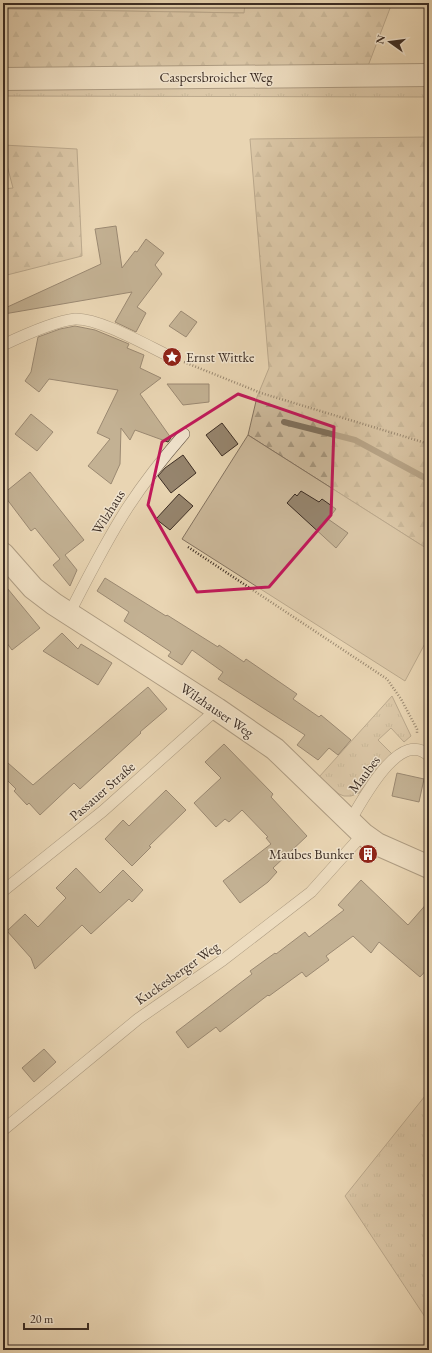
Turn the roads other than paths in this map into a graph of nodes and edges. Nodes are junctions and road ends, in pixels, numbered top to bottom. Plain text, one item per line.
1 (429, 75) edge
2 (3, 78) edge
3 (3, 345) edge
4 (168, 356) road end
5 (184, 434) dead end
6 (3, 554) edge
7 (69, 614) junction
8 (218, 709) junction
9 (429, 756) edge
10 (356, 828) junction
11 (429, 867) edge
12 (3, 891) edge
13 (4, 1127) edge

1 - 2 street, Caspersbroicher Weg
3 - 4 lane
5 - 7 lane, Wilzhaus
6 - 7 street, Wilzhauser Weg
7 - 8 street, Wilzhauser Weg
8 - 10 street, Wilzhauser Weg
8 - 12 lane, Passauer Straße
9 - 10 lane, Maubes
10 - 11 street, Wilzhauser Weg
10 - 13 lane, Kuckesberger Weg

